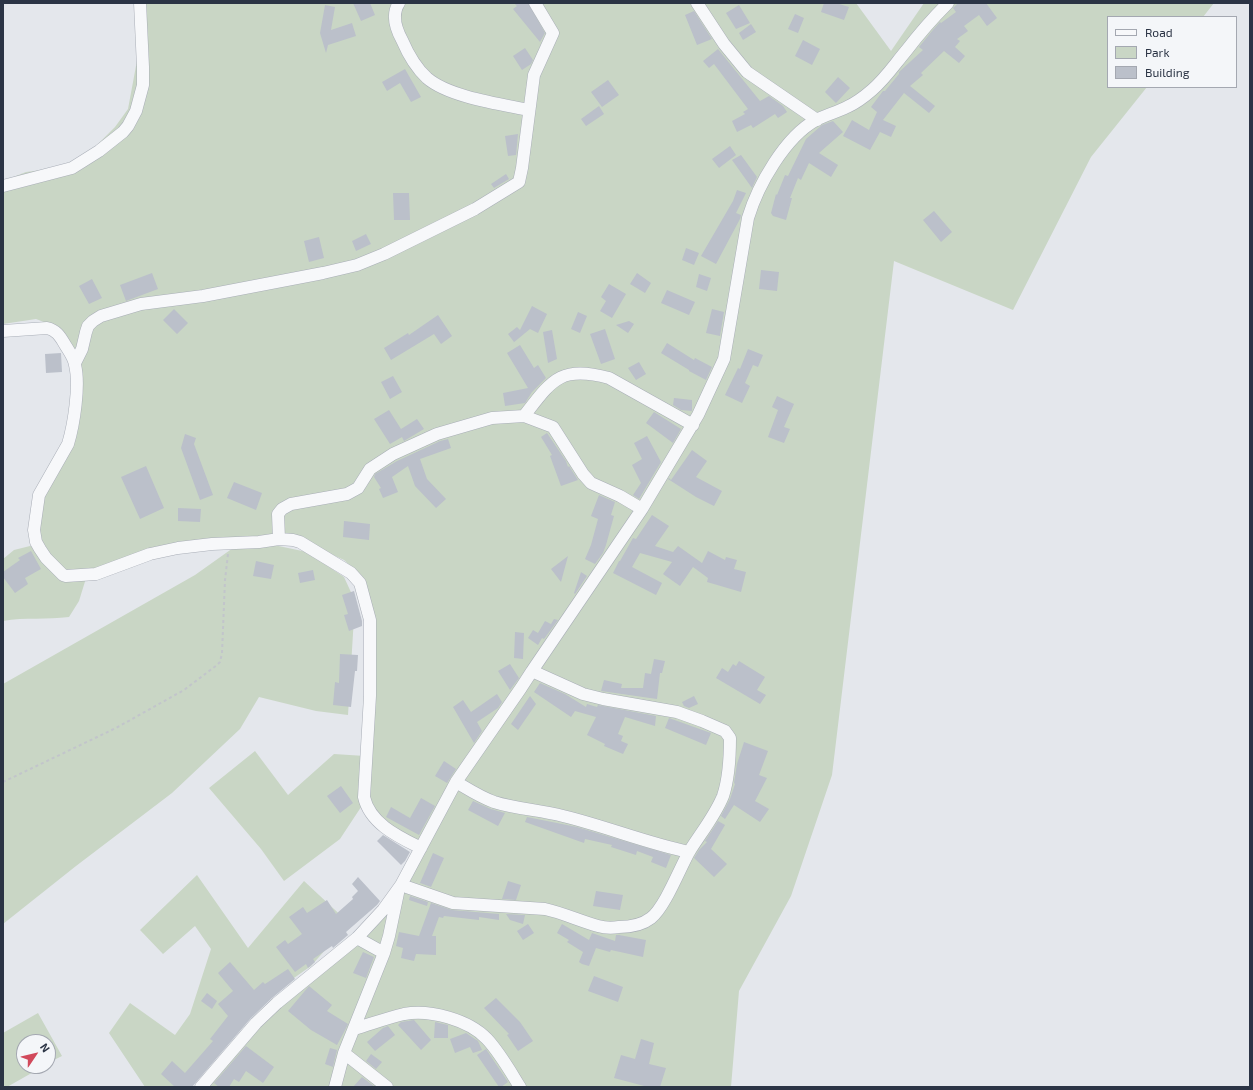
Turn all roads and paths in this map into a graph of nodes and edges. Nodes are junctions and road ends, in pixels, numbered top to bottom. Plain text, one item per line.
1 (140, 3) edge
2 (399, 3) edge
3 (534, 3) edge
4 (697, 3) edge
5 (948, 3) edge
6 (529, 110) junction
7 (816, 120) junction
8 (3, 186) edge
9 (3, 331) edge
10 (75, 363) junction
11 (524, 416) junction
12 (693, 425) junction
13 (642, 509) junction
14 (279, 539) junction
15 (229, 544) junction
16 (532, 670) junction
17 (3, 782) edge
18 (456, 782) junction
19 (422, 848) junction
20 (689, 852) junction
21 (400, 887) junction
22 (357, 938) junction
23 (384, 953) junction
24 (354, 1029) junction
25 (344, 1053) junction
26 (201, 1087) edge
27 (335, 1087) edge
28 (387, 1087) edge
29 (520, 1087) edge

1 - 8 street
2 - 6 street
3 - 6 street
4 - 7 street
5 - 7 street
6 - 10 street
7 - 12 street
9 - 10 street
10 - 15 street
11 - 12 street
11 - 13 street
11 - 14 street
12 - 13 street
13 - 16 street
14 - 15 street
14 - 19 street
15 - 17 path
16 - 18 street
16 - 20 street
18 - 19 street
18 - 20 street
19 - 21 street
20 - 21 street
21 - 22 street
21 - 23 street
22 - 23 street
22 - 26 street
23 - 24 street
24 - 25 street
24 - 29 street
25 - 27 street
25 - 28 street

